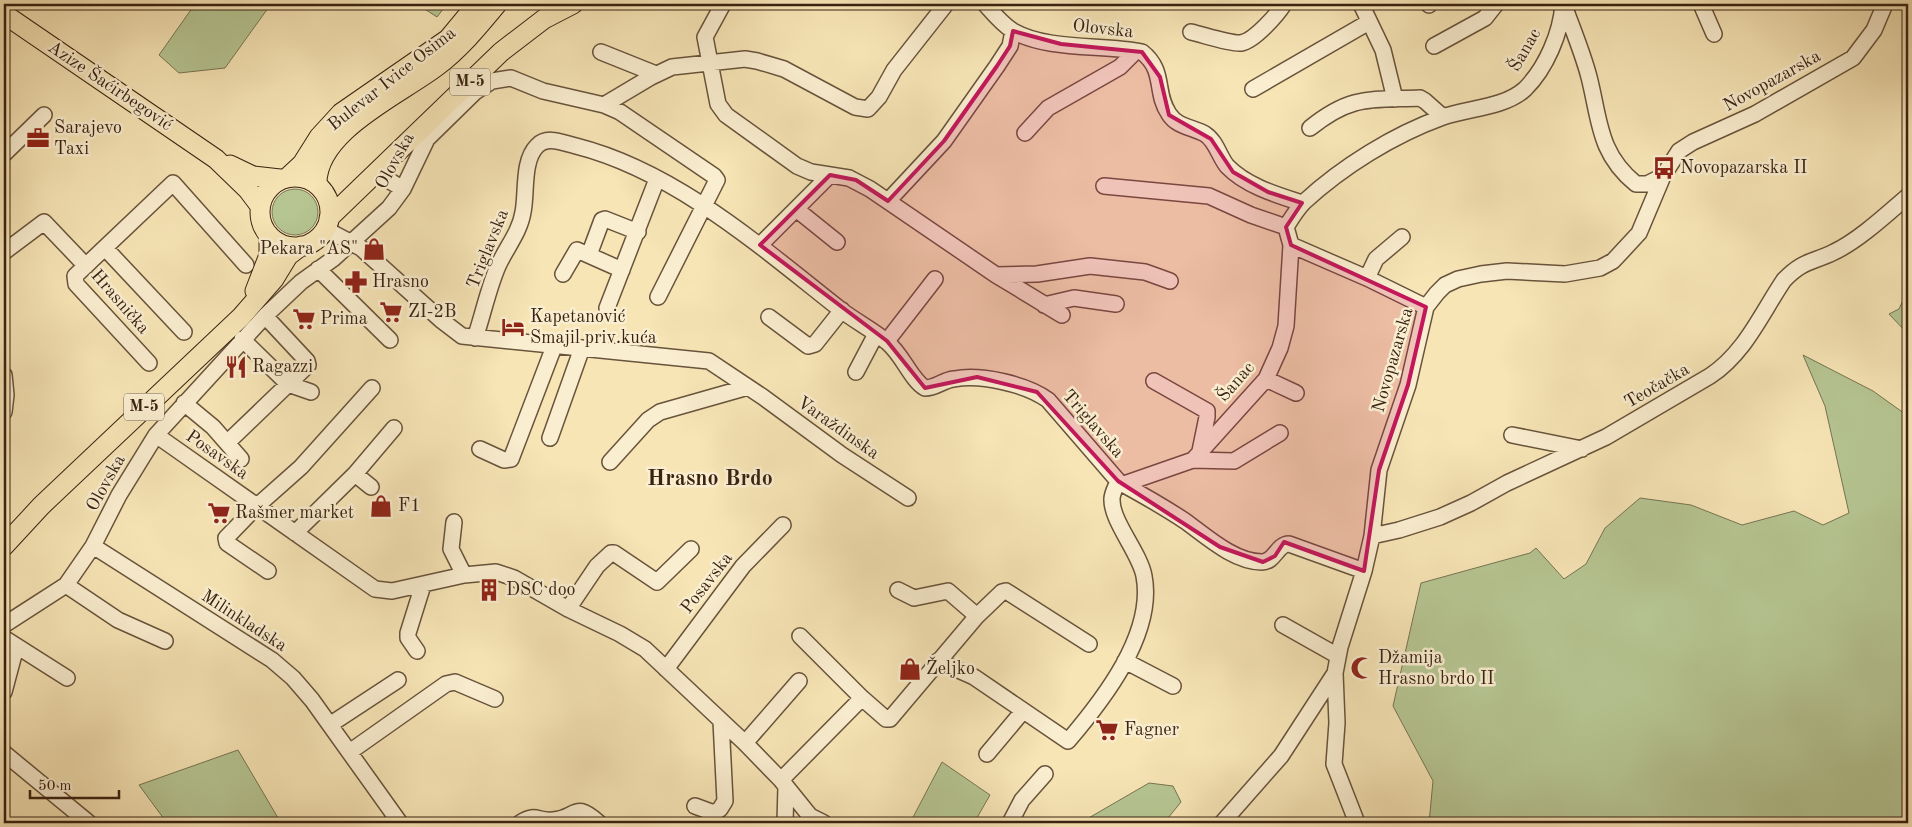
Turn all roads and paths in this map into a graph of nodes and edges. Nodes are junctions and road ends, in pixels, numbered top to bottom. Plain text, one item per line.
1 (477, 4) edge
2 (497, 4) edge
3 (573, 4) edge
4 (723, 4) edge
5 (946, 4) edge
6 (985, 4) edge
7 (1284, 4) edge
8 (1361, 4) edge
9 (1496, 4) edge
10 (1563, 4) edge
11 (1706, 4) edge
12 (1885, 4) edge
13 (4, 14) edge
14 (1369, 22) junction
15 (1013, 31) junction
16 (1191, 32) dead end
17 (1714, 34) dead end
18 (1434, 46) dead end
19 (1136, 51) junction
20 (601, 52) dead end
21 (712, 64) junction
22 (656, 74) junction
23 (1253, 89) dead end
24 (1396, 100) junction
25 (604, 104) junction
26 (44, 115) dead end
27 (1443, 117) junction
28 (1310, 128) dead end
29 (1025, 133) dead end
30 (4, 154) edge
31 (216, 159) junction
32 (375, 172) junction
33 (830, 175) junction
34 (1663, 176) junction
35 (284, 178) junction
36 (657, 179) junction
37 (1104, 186) dead end
38 (321, 189) junction
39 (403, 189) junction
40 (1908, 196) edge
41 (888, 201) junction
42 (1302, 203) junction
43 (260, 206) junction
44 (702, 206) junction
45 (796, 209) junction
46 (327, 224) junction
47 (1286, 227) junction
48 (638, 232) junction
49 (268, 235) junction
50 (1402, 236) dead end
51 (351, 242) junction
52 (837, 242) dead end
53 (760, 245) junction
54 (1291, 245) junction
55 (301, 246) junction
56 (105, 248) junction
57 (4, 252) edge
58 (589, 255) junction
59 (246, 265) dead end
60 (86, 266) junction
61 (318, 270) junction
62 (622, 270) junction
63 (563, 274) dead end
64 (996, 275) junction
65 (1367, 278) junction
66 (936, 279) dead end
67 (1170, 281) dead end
68 (658, 296) dead end
69 (1116, 304) dead end
70 (1044, 305) junction
71 (1426, 307) junction
72 (606, 308) dead end
73 (842, 310) junction
74 (1062, 315) dead end
75 (241, 316) junction
76 (265, 316) junction
77 (769, 317) dead end
78 (184, 332) dead end
79 (475, 338) junction
80 (882, 338) junction
81 (242, 339) junction
82 (390, 340) dead end
83 (555, 344) junction
84 (582, 348) junction
85 (149, 363) dead end
86 (856, 372) dead end
87 (4, 375) edge
88 (1266, 379) junction
89 (1154, 381) dead end
90 (288, 384) junction
91 (748, 387) junction
92 (372, 388) dead end
93 (311, 392) dead end
94 (1296, 393) dead end
95 (184, 402) junction
96 (4, 412) edge
97 (394, 428) dead end
98 (1280, 433) dead end
99 (156, 435) junction
100 (1512, 435) dead end
101 (550, 438) dead end
102 (228, 442) junction
103 (480, 449) dead end
104 (1582, 449) junction
105 (1196, 456) junction
106 (241, 459) dead end
107 (610, 462) dead end
108 (355, 474) junction
109 (1121, 483) junction
110 (371, 487) dead end
111 (908, 498) dead end
112 (257, 506) junction
113 (454, 522) dead end
114 (783, 525) dead end
115 (295, 533) junction
116 (1372, 536) junction
117 (4, 546) edge
118 (93, 546) junction
119 (690, 549) dead end
120 (268, 571) dead end
121 (1364, 571) junction
122 (464, 575) junction
123 (66, 585) junction
124 (423, 585) junction
125 (898, 590) dead end
126 (568, 609) junction
127 (977, 616) junction
128 (4, 625) edge
129 (1283, 625) dead end
130 (800, 636) dead end
131 (165, 641) dead end
132 (10, 642) edge
133 (1089, 644) dead end
134 (418, 650) dead end
135 (1338, 656) junction
136 (938, 661) junction
137 (1125, 661) junction
138 (666, 669) junction
139 (1335, 673) junction
140 (67, 678) dead end
141 (398, 680) dead end
142 (799, 681) dead end
143 (1173, 686) dead end
144 (4, 692) edge
145 (862, 698) junction
146 (495, 699) dead end
147 (1023, 711) junction
148 (721, 721) junction
149 (331, 724) junction
150 (745, 743) junction
151 (351, 751) junction
152 (4, 753) edge
153 (987, 754) dead end
154 (1045, 774) dead end
155 (784, 783) junction
156 (695, 806) dead end
157 (89, 823) edge
158 (400, 823) edge
159 (520, 823) edge
160 (599, 823) edge
161 (785, 823) edge
162 (824, 823) edge
163 (1010, 823) edge
164 (1222, 823) edge
165 (1357, 823) edge

1 - 35 main road, Bulevar Ivice Osima
2 - 38 main road, Bulevar Ivice Osima
3 - 32 main road, M-5
4 - 21 street
5 - 21 street
6 - 15 street, Olovska
7 - 16 street
8 - 14 street
9 - 18 street
10 - 27 street, Šanac
10 - 34 street, Šanac
11 - 17 street
12 - 34 street, Novopazarska
13 - 31 main road, Azize Šaćirbegović
14 - 23 street
14 - 24 street
15 - 19 street, Olovska
15 - 41 street
19 - 29 street
19 - 42 street, Olovska
20 - 22 street
21 - 22 street
21 - 33 street
22 - 25 street
24 - 27 street
24 - 28 street
25 - 39 street, Olovska
25 - 44 street, Olovska
26 - 30 street
27 - 42 street, Šanac
31 - 35 main road, Azize Šaćirbegović
31 - 43 main road, Azize Šaćirbegović
32 - 38 main road, M-5
32 - 39 street
32 - 46 main road, M-5
33 - 41 street
33 - 45 street
34 - 71 street, Novopazarska
35 - 38 main road
35 - 43 main road
36 - 44 street, Triglavska
36 - 48 street
36 - 79 street, Triglavska
37 - 47 street
38 - 46 main road
39 - 51 street, Olovska
40 - 104 street, Teočačka
41 - 64 street
42 - 47 street, Šanac
43 - 49 main road, M-5
44 - 53 street, Triglavska
44 - 68 street
45 - 52 street
45 - 53 street
46 - 51 street
46 - 55 main road, M-5
47 - 54 street, Šanac
48 - 58 street
48 - 62 street
49 - 55 main road
49 - 75 main road, M-5
50 - 65 street
51 - 61 street, Olovska
51 - 79 street
53 - 73 street, Triglavska
54 - 65 street
54 - 88 street, Šanac
55 - 75 main road, M-5
56 - 59 street, Hrasnička
56 - 60 street, Hrasnička
56 - 78 street, Hrasnička
57 - 60 street, Hrasnička
58 - 62 street
58 - 63 street
60 - 85 street, Hrasnička
61 - 76 street, Olovska
61 - 82 street
62 - 72 street
64 - 67 street
64 - 70 street
65 - 71 street
66 - 80 street
69 - 70 street
70 - 74 street
71 - 116 street, Novopazarska
73 - 77 street
73 - 80 street, Triglavska
75 - 117 main road, M-5
76 - 81 street, Olovska
76 - 90 street
79 - 83 street, Varaždinska
80 - 86 street
80 - 109 street, Triglavska
81 - 90 street
81 - 95 street, Olovska
83 - 84 street, Varaždinska
83 - 103 street
84 - 91 street, Varaždinska
84 - 101 street
87 - 96 street
88 - 94 street
88 - 105 street, Šanac
89 - 105 street
90 - 93 street
90 - 102 street
91 - 107 street
91 - 111 street, Varaždinska
92 - 112 street
95 - 99 street, Olovska
95 - 102 street
97 - 108 street
98 - 105 street
99 - 112 street, Posavska
99 - 118 street, Olovska
100 - 104 street
102 - 106 street
104 - 116 street, Teočačka
105 - 109 street, Šanac
108 - 110 street
108 - 115 street
109 - 121 street, Triglavska
109 - 137 street, Triglavska
112 - 115 street, Posavska
112 - 120 street
113 - 122 street
114 - 138 street, Posavska
115 - 124 street, Posavska
116 - 121 street, Novopazarska
118 - 123 street, Olovska
118 - 149 street, Milinkladska
119 - 126 street, Posavska
121 - 135 street, Novopazarska
122 - 124 street, Posavska
122 - 126 street, Posavska
123 - 128 street, Olovska
123 - 131 street
124 - 134 street
125 - 127 street
126 - 138 street, Posavska
127 - 133 street
127 - 136 street
129 - 135 street
130 - 145 street
132 - 140 street
132 - 144 street
135 - 139 street, Novopazarska
136 - 145 street
136 - 147 street
137 - 143 street
137 - 147 street
138 - 148 street, Posavska
139 - 164 street, Novopazarska
139 - 165 street, Novopazarska
141 - 149 street
142 - 150 street
145 - 155 street
146 - 151 street
147 - 153 street
148 - 150 street, Posavska
148 - 156 street
149 - 151 street, Milinkladska
150 - 155 street, Posavska
151 - 158 street, Milinkladska
152 - 157 street
154 - 163 street
155 - 161 street
155 - 162 street, Posavska
159 - 160 street

